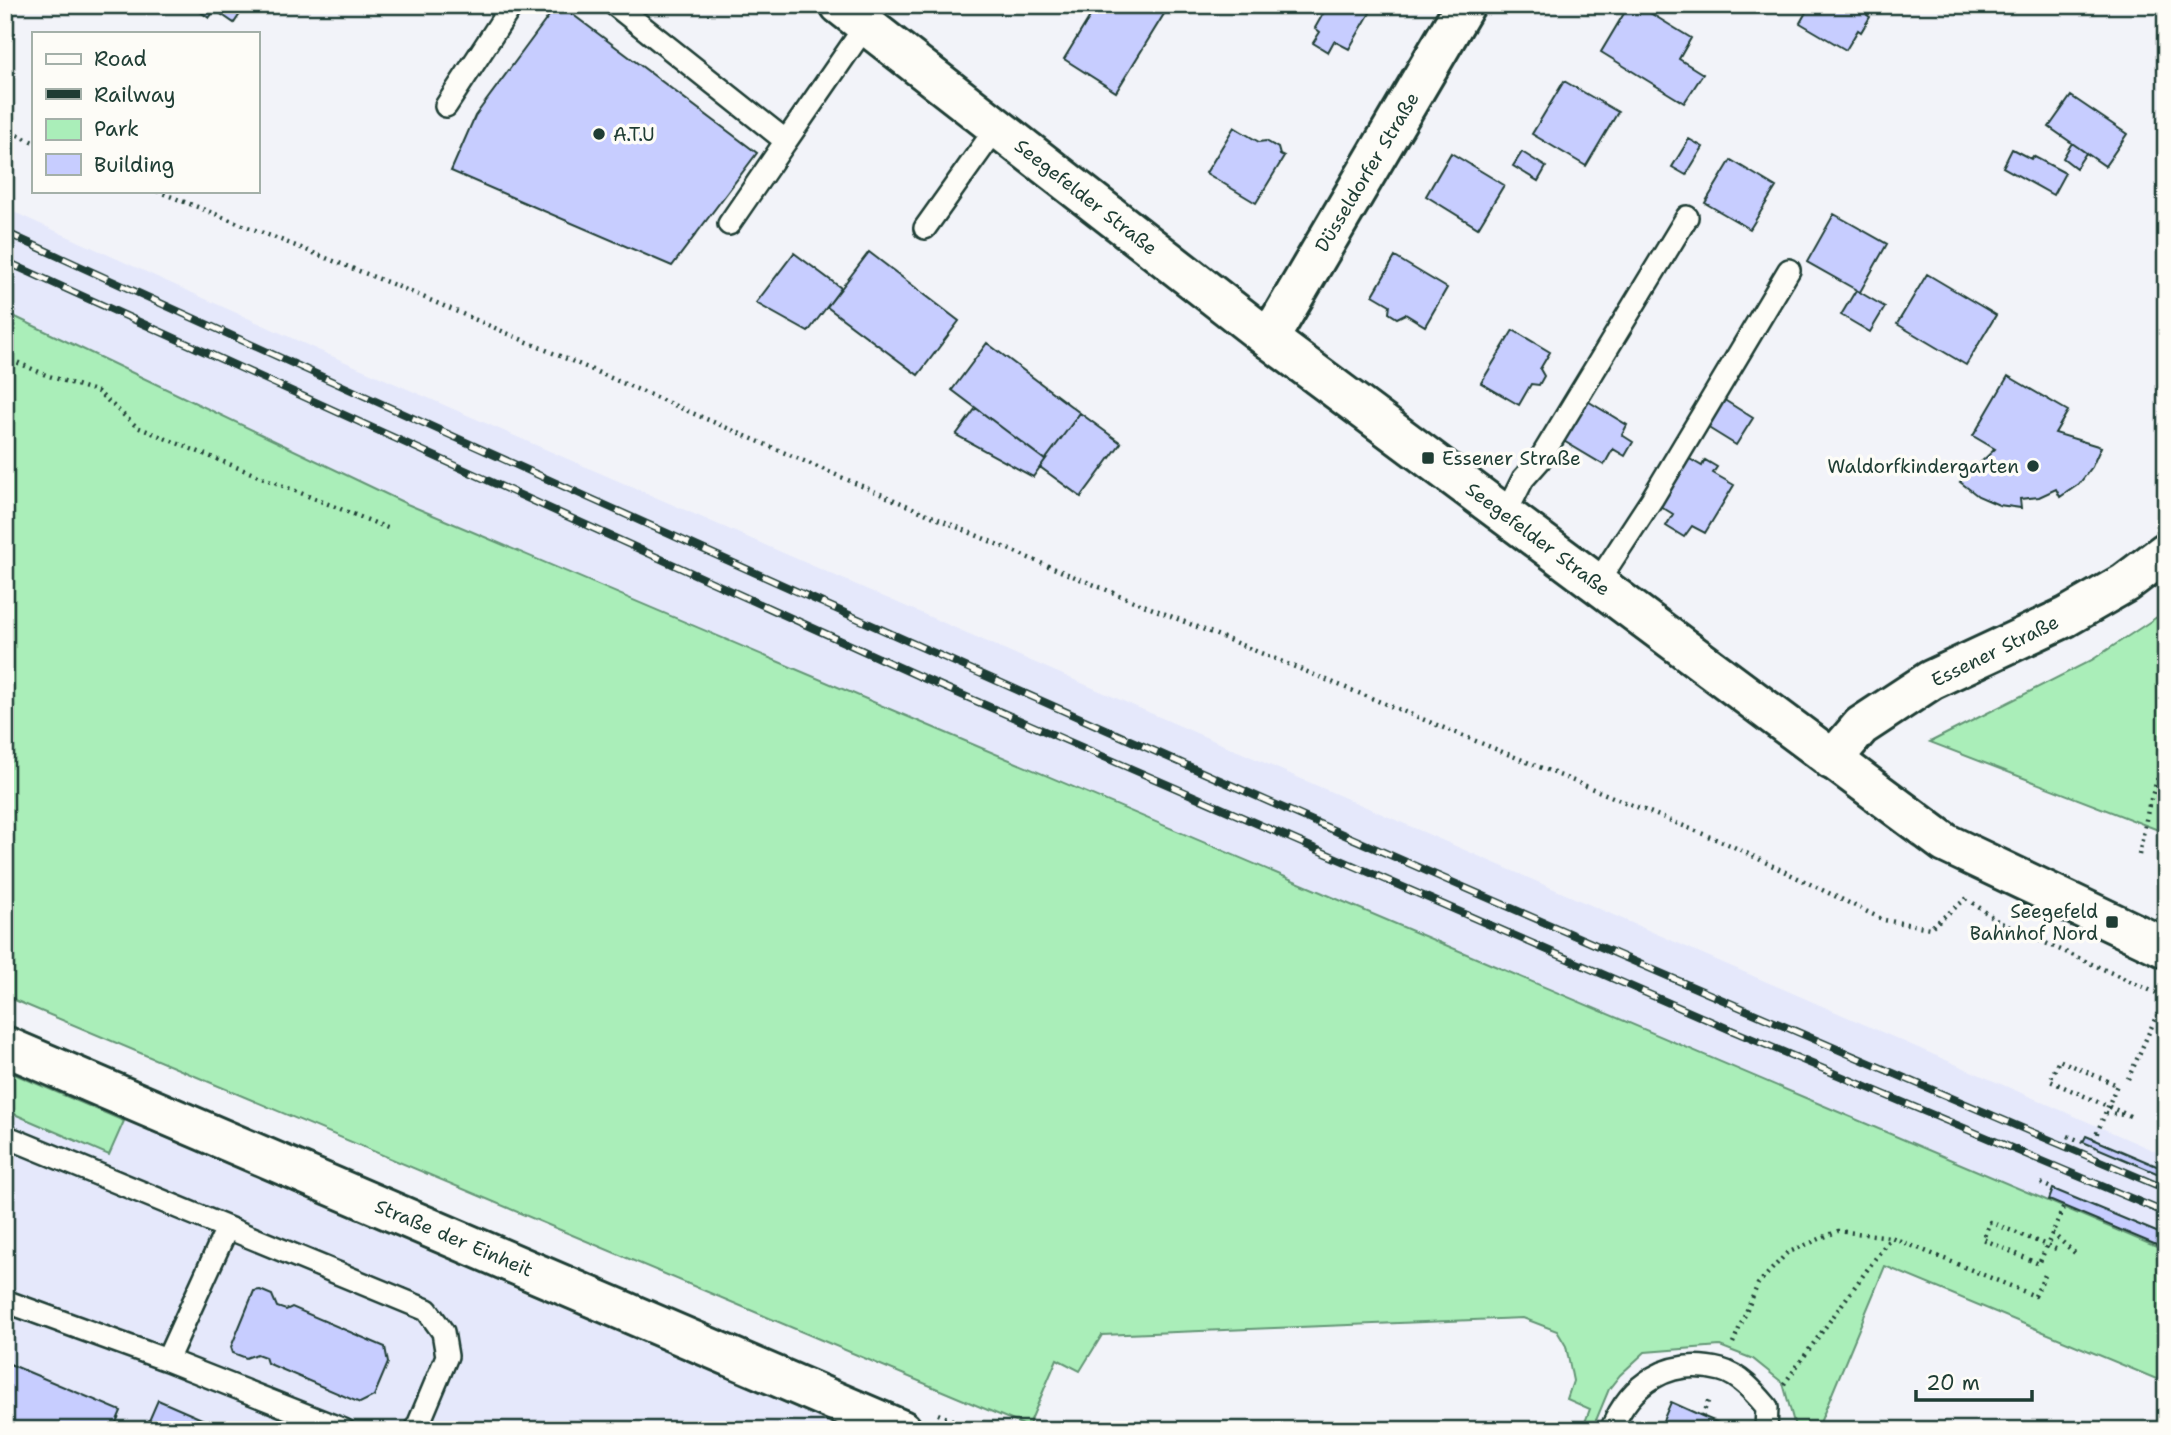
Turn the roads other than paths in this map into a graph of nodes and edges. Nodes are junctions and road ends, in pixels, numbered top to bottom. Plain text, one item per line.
1 (512, 5) edge
2 (615, 5) edge
3 (1465, 5) edge
4 (853, 15) edge
5 (446, 106) dead end
6 (997, 127) junction
7 (786, 141) junction
8 (1687, 216) dead end
9 (729, 224) dead end
10 (925, 228) dead end
11 (1788, 270) dead end
12 (1269, 340) junction
13 (1505, 515) junction
14 (2166, 552) edge
15 (1597, 583) junction
16 (1832, 760) junction
17 (2166, 948) edge
18 (5, 1046) edge
19 (5, 1136) edge
20 (227, 1228) junction
21 (5, 1301) edge
22 (167, 1360) junction
23 (344, 1430) edge
24 (416, 1430) edge
25 (902, 1430) edge
26 (1611, 1430) edge
27 (1766, 1430) edge

1 - 5 lane
2 - 7 lane
3 - 12 street, Düsseldorfer Straße
4 - 6 street, Seegefelder Straße
4 - 7 lane
6 - 10 lane
6 - 12 street, Seegefelder Straße
7 - 9 lane
8 - 13 lane
11 - 15 lane
12 - 13 street, Seegefelder Straße
13 - 15 street, Seegefelder Straße
14 - 16 street, Essener Straße
15 - 16 street, Seegefelder Straße
16 - 17 street, Seegefelder Straße
18 - 25 street, Straße der Einheit
19 - 20 lane
20 - 22 lane
20 - 24 lane
21 - 22 lane
22 - 23 lane
26 - 27 lane

